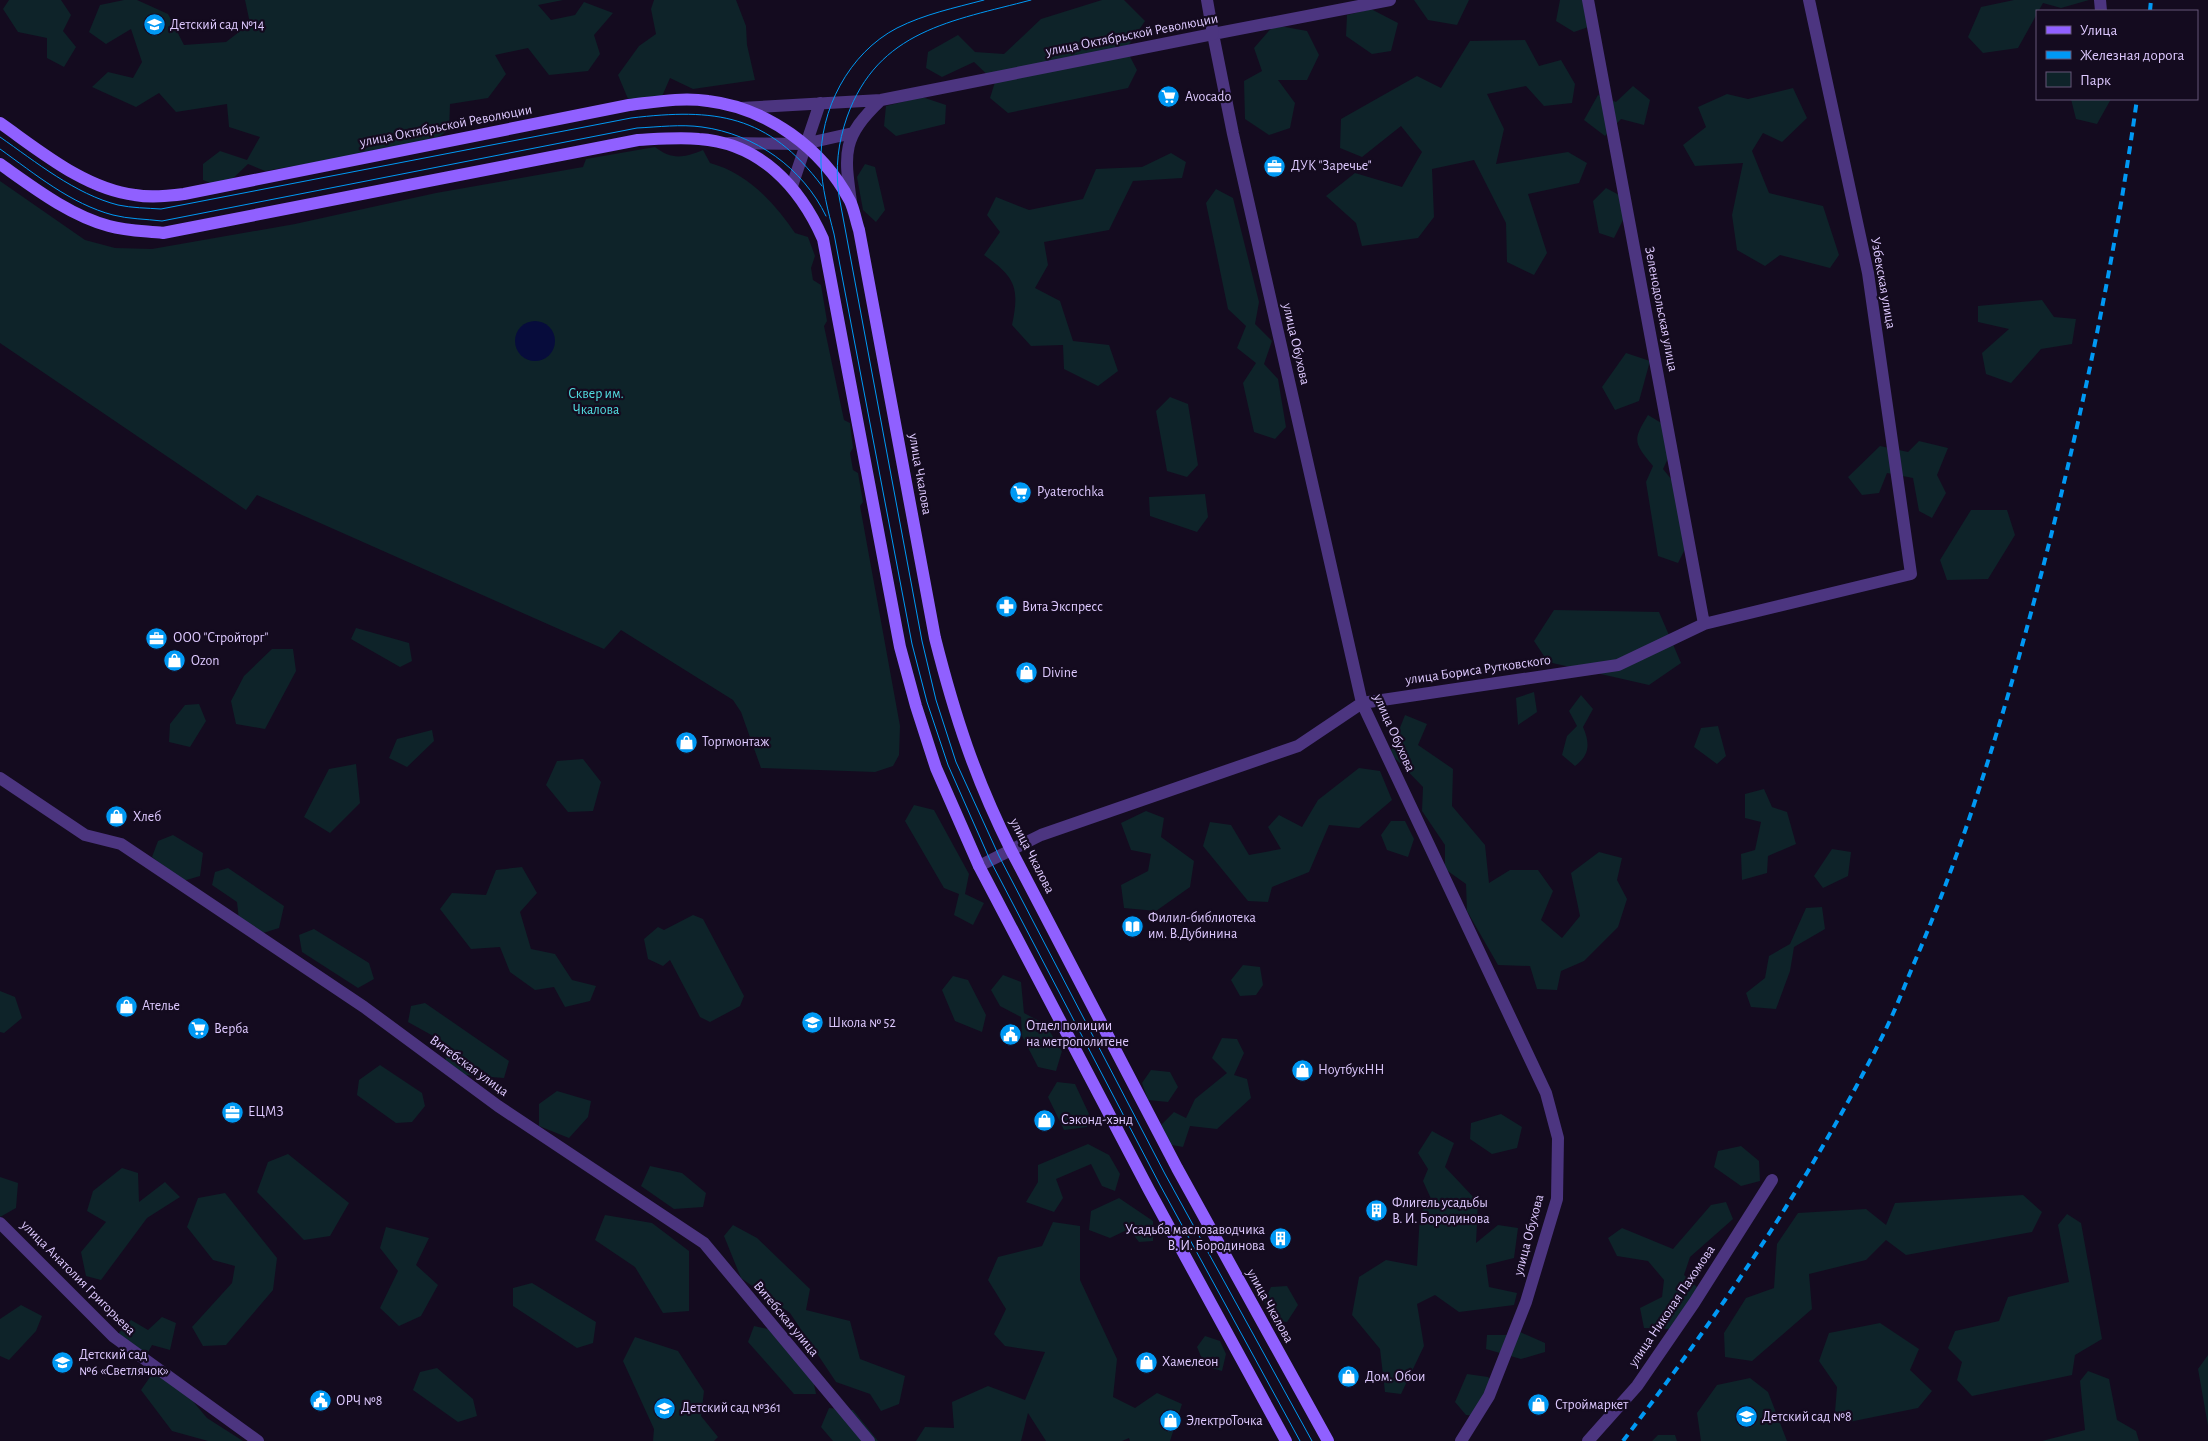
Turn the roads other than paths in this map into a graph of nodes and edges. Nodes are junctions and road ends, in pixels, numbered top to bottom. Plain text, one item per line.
1 (1207, 0) edge
2 (1390, 0) edge
3 (1588, 0) edge
4 (1809, 0) edge
5 (1214, 34) junction
6 (881, 100) junction
7 (820, 103) junction
8 (741, 108) junction
9 (0, 123) edge
10 (853, 133) junction
11 (723, 143) junction
12 (804, 144) junction
13 (0, 164) edge
14 (792, 186) junction
15 (851, 202) junction
16 (859, 230) joint
17 (1911, 574) joint
18 (1704, 624) junction
19 (1362, 703) junction
20 (0, 778) edge
21 (1011, 850) junction
22 (979, 866) junction
23 (1772, 1180) dead end
24 (0, 1223) edge
25 (258, 1441) edge
26 (869, 1441) edge
27 (1286, 1441) edge
28 (1328, 1441) edge
29 (1461, 1441) edge
30 (1588, 1441) edge

1 - 5 street, улица Обухова
2 - 5 street, улица Октябрьской Революции
3 - 18 street, Зеленодольская улица
4 - 17 street, Узбекская улица
5 - 6 street, улица Октябрьской Революции
5 - 19 street, улица Обухова
6 - 7 street, улица Октябрьской Революции
6 - 10 street
7 - 8 street, улица Октябрьской Революции
7 - 12 street
8 - 9 main road, улица Октябрьской Революции
8 - 12 main road, улица Октябрьской Революции
10 - 12 street
10 - 15 street
11 - 12 street
11 - 13 main road
11 - 14 main road
12 - 14 street
12 - 15 main road, улица Октябрьской Революции
14 - 22 main road
15 - 16 main road, улица Октябрьской Революции
16 - 21 main road, улица Чкалова
17 - 18 street, улица Бориса Рутковского
18 - 19 street, улица Бориса Рутковского
19 - 21 street, улица Бориса Рутковского
19 - 29 street, улица Обухова
20 - 26 street, Витебская улица
21 - 22 street, улица Бориса Рутковского
21 - 28 main road, улица Чкалова
22 - 27 main road
23 - 30 street, улица Николая Пахомова
24 - 25 street, улица Анатолия Григорьева

